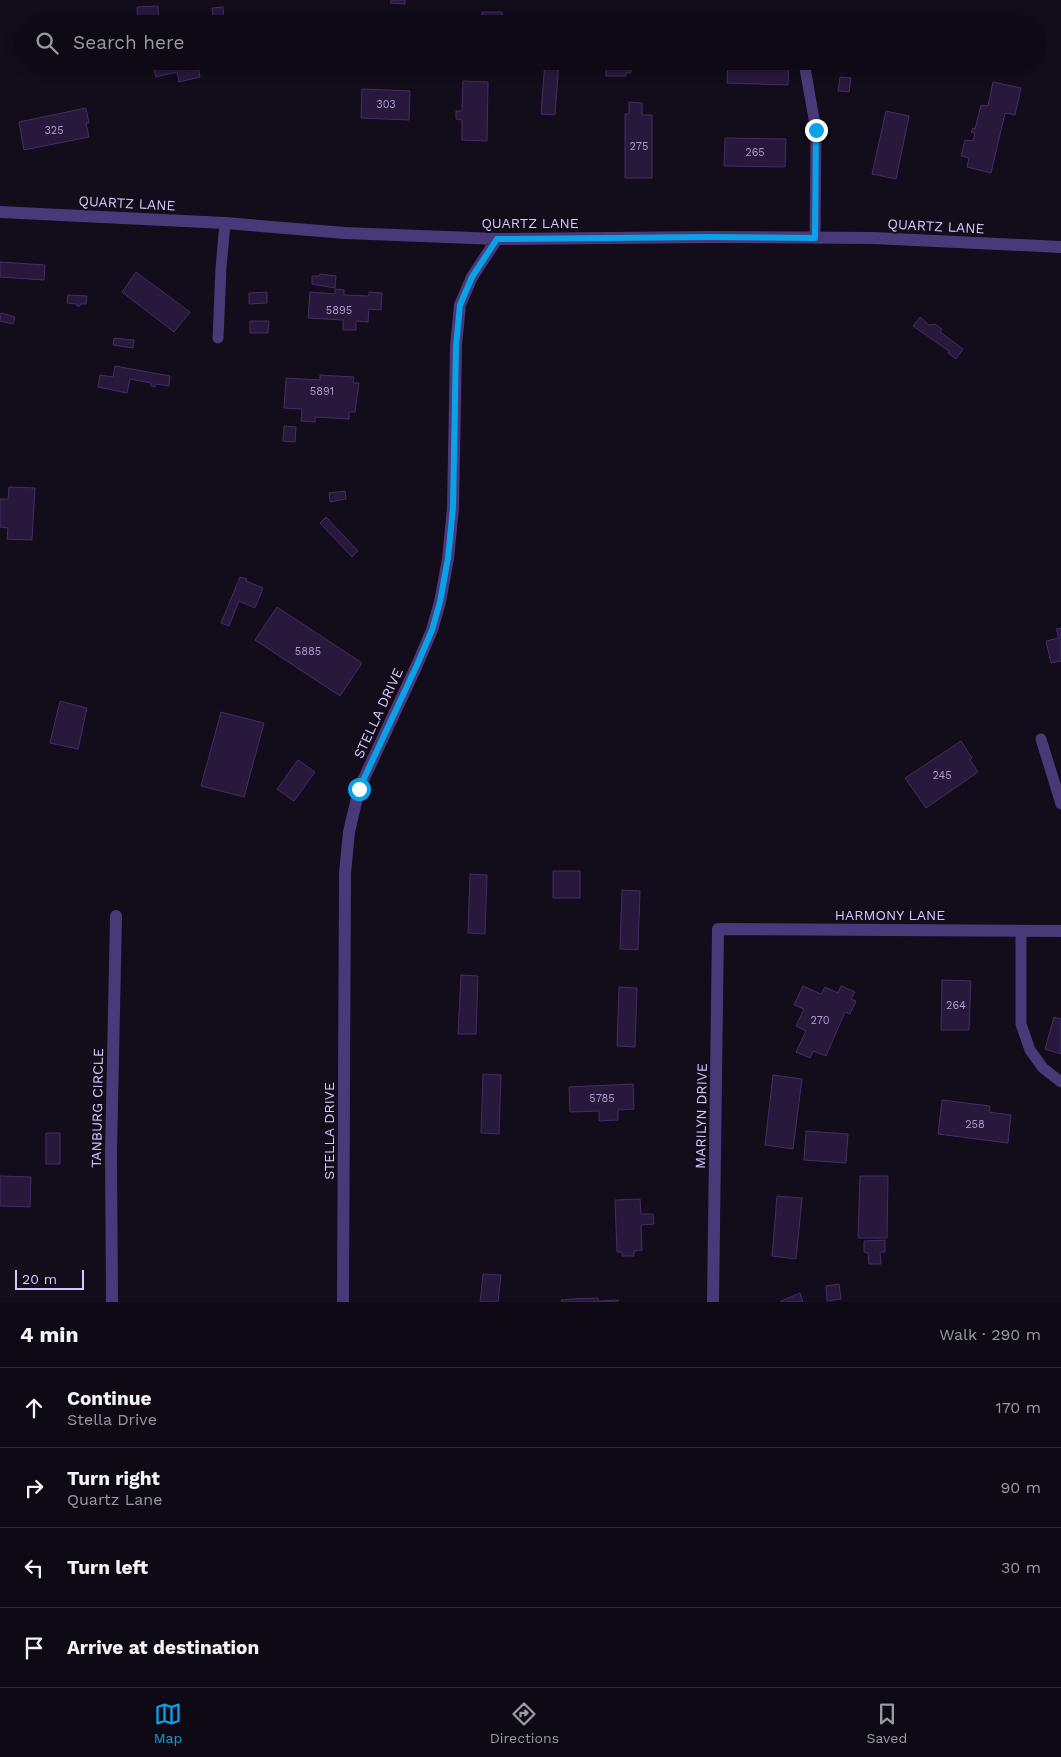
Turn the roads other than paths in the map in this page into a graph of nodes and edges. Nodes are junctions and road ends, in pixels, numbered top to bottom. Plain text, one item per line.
1 (805, 70) edge
2 (0, 212) edge
3 (225, 223) junction
4 (815, 238) junction
5 (497, 239) junction
6 (1061, 247) edge
7 (218, 338) dead end
8 (1041, 739) dead end
9 (1061, 804) edge
10 (116, 916) dead end
11 (718, 930) joint
12 (1021, 930) junction
13 (1061, 931) edge
14 (1061, 1082) edge
15 (112, 1302) edge
16 (343, 1302) edge
17 (713, 1302) edge

1 - 4 lane
2 - 3 street, QUARTZ LANE
3 - 5 street, QUARTZ LANE
3 - 7 lane
4 - 5 street, QUARTZ LANE
4 - 6 street, QUARTZ LANE
5 - 16 street, STELLA DRIVE
8 - 9 lane
10 - 15 street, TANBURG CIRCLE
11 - 12 street, HARMONY LANE
11 - 17 street, MARILYN DRIVE
12 - 13 street, HARMONY LANE
12 - 14 lane

